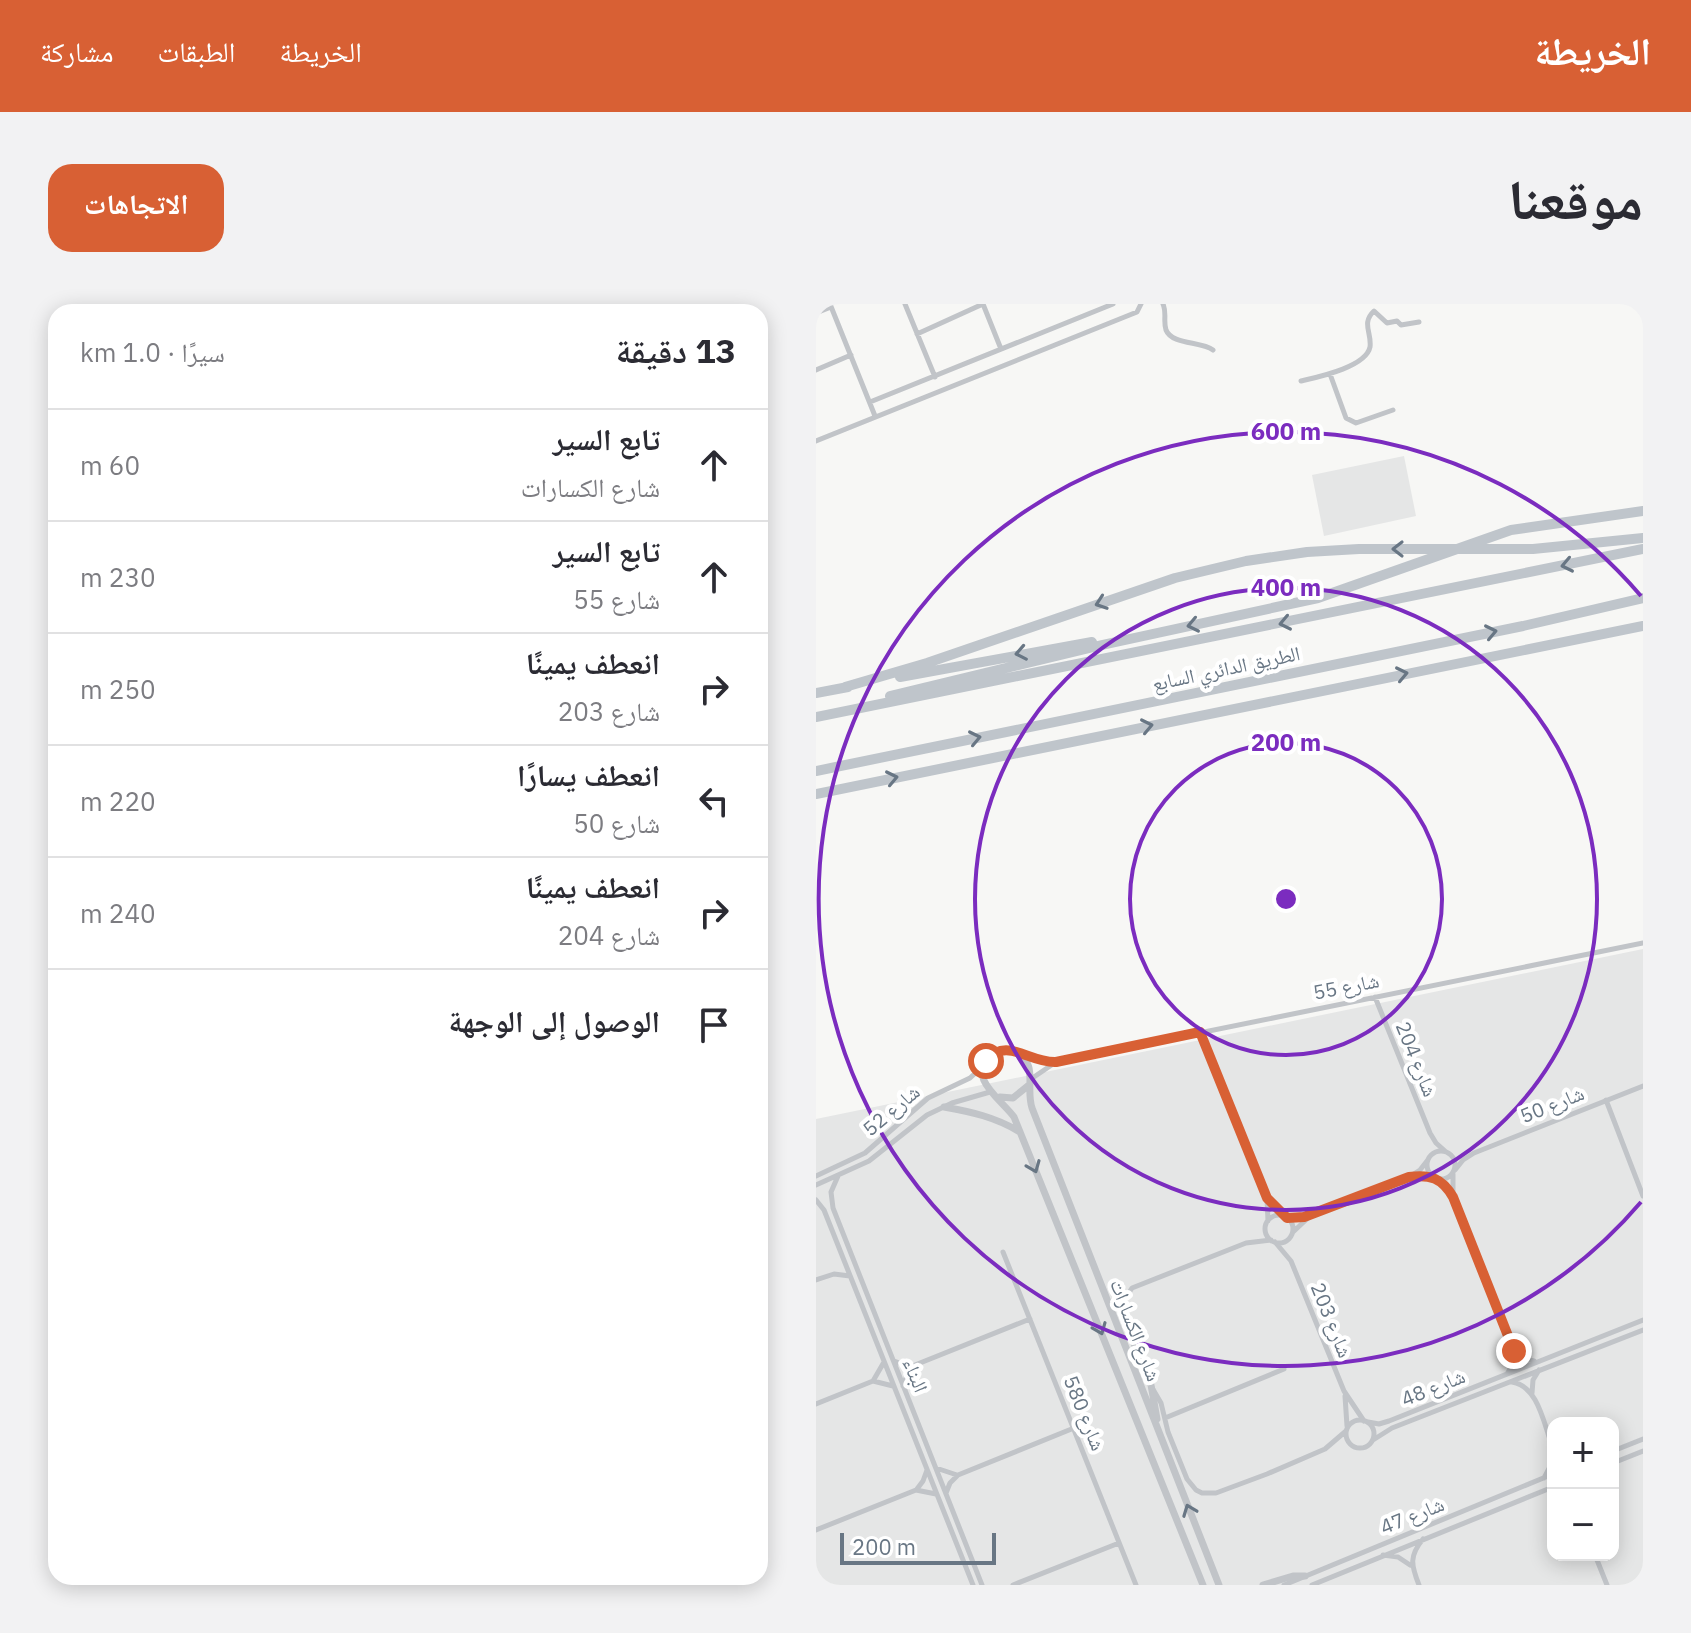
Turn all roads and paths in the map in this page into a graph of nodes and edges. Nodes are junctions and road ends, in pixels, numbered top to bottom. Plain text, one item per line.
1 (905, 304) edge
2 (983, 304) edge
3 (1113, 304) edge
4 (1141, 304) edge
5 (1163, 304) edge
6 (1374, 304) edge
7 (831, 305) edge
8 (1378, 312) junction
9 (816, 313) edge
10 (1419, 322) dead end
11 (917, 334) junction
12 (1001, 349) junction
13 (1213, 350) dead end
14 (851, 355) junction
15 (816, 370) edge
16 (1330, 374) junction
17 (935, 377) junction
18 (1301, 381) dead end
19 (870, 402) junction
20 (1393, 410) dead end
21 (875, 416) junction
22 (816, 441) edge
23 (1643, 510) edge
24 (1643, 538) edge
25 (1643, 549) edge
26 (1643, 598) edge
27 (1643, 626) edge
28 (1154, 633) junction
29 (845, 687) junction
30 (816, 693) edge
31 (834, 713) junction
32 (816, 717) edge
33 (816, 771) edge
34 (816, 794) edge
35 (1643, 943) edge
36 (1375, 997) junction
37 (1200, 1032) junction
38 (1024, 1057) junction
39 (1056, 1062) junction
40 (984, 1066) junction
41 (1030, 1082) junction
42 (1643, 1086) edge
43 (990, 1092) junction
44 (1000, 1097) junction
45 (1606, 1100) junction
46 (944, 1107) junction
47 (1020, 1132) junction
48 (1430, 1133) junction
49 (1448, 1152) junction
50 (1474, 1153) junction
51 (1429, 1158) junction
52 (1454, 1172) junction
53 (816, 1176) edge
54 (838, 1176) junction
55 (1409, 1177) junction
56 (1435, 1178) junction
57 (816, 1185) edge
58 (1643, 1196) edge
59 (1453, 1197) junction
60 (1267, 1198) junction
61 (816, 1200) edge
62 (1310, 1216) junction
63 (1286, 1217) junction
64 (1268, 1222) junction
65 (1291, 1235) junction
66 (1273, 1241) junction
67 (1003, 1252) dead end
68 (1291, 1261) junction
69 (850, 1277) junction
70 (816, 1280) edge
71 (1030, 1319) junction
72 (1643, 1320) edge
73 (1643, 1330) edge
74 (1514, 1351) junction
75 (892, 1359) junction
76 (884, 1361) junction
77 (1538, 1362) junction
78 (910, 1367) junction
79 (1284, 1369) dead end
80 (1539, 1370) junction
81 (1505, 1375) junction
82 (873, 1381) junction
83 (1510, 1382) junction
84 (1151, 1385) junction
85 (894, 1386) junction
86 (903, 1387) junction
87 (1344, 1391) junction
88 (1532, 1394) junction
89 (816, 1404) edge
90 (1165, 1418) junction
91 (1366, 1421) junction
92 (1074, 1428) junction
93 (1158, 1429) junction
94 (1346, 1429) junction
95 (1547, 1433) edge
96 (1643, 1439) edge
97 (1373, 1440) junction
98 (1619, 1449) edge
99 (1643, 1451) edge
100 (1619, 1461) edge
101 (936, 1468) junction
102 (927, 1470) junction
103 (1547, 1471) edge
104 (958, 1475) junction
105 (1547, 1476) edge
106 (1543, 1478) junction
107 (916, 1490) junction
108 (1547, 1490) edge
109 (945, 1493) junction
110 (937, 1495) junction
111 (816, 1530) edge
112 (1425, 1538) junction
113 (1119, 1543) junction
114 (1381, 1555) junction
115 (1597, 1561) edge
116 (1195, 1566) junction
117 (1411, 1566) junction
118 (1305, 1576) junction
119 (982, 1584) edge
120 (1220, 1584) edge
121 (973, 1585) edge
122 (1013, 1585) edge
123 (1136, 1585) edge
124 (1196, 1585) edge
125 (1203, 1585) edge
126 (1263, 1585) edge
127 (1284, 1585) edge
128 (1312, 1585) edge
129 (1419, 1585) edge
130 (1607, 1585) edge

1 - 11 street
2 - 11 street
2 - 12 street
3 - 12 street
4 - 21 street
5 - 13 street
6 - 8 street
7 - 9 street
7 - 14 street
8 - 10 street
8 - 16 street
11 - 17 street
12 - 17 street
14 - 15 street
14 - 19 street
16 - 18 street
16 - 20 street
17 - 19 street
19 - 21 street
21 - 22 street
23 -> 28 highway
24 -> 29 highway
25 -> 31 highway, الطريق الدائري السابع
33 -> 26 highway, الطريق الدائري السابع
34 -> 27 highway
28 -> 29 highway
28 - 31 highway
29 - 30 highway
31 - 32 highway, الطريق الدائري السابع
35 - 36 street, شارع 55
36 - 37 street, شارع 55
36 - 48 street, شارع 204
37 - 39 street, شارع 55
37 - 60 street
38 - 39 street, شارع 55
38 - 40 street
38 - 41 street, شارع الكسارات
39 - 41 street, شارع 55
40 - 43 street
40 - 53 street, شارع 52
41 - 44 street
41 - 93 street, شارع الكسارات
42 - 45 street, شارع 50
43 - 44 street
43 - 46 street, شارع 52
44 - 47 street, شارع الكسارات
45 - 50 street, شارع 50
45 - 58 street
46 - 47 street
46 - 54 street, شارع 52
47 -> 116 street, شارع الكسارات
48 - 49 street, شارع 204
48 - 51 street, شارع 204
49 - 50 street, شارع 50
49 - 51 street
49 - 52 street
50 - 52 street, شارع 50
51 - 55 street
51 - 56 street
52 - 56 street
52 - 59 street
54 - 57 street, شارع 52
54 - 75 street, البناء
55 - 56 street
55 - 62 street
56 - 59 street
59 - 74 street
60 - 63 street
60 - 64 street
61 - 69 street, البناء
62 - 63 street
62 - 65 street
63 - 64 street
63 - 65 street
64 - 66 street
65 - 66 street
65 - 68 street, شارع 203
66 - 68 street, شارع 203
66 - 84 street, شارع الكسارات
67 - 71 street, شارع 580
68 - 87 street, شارع 203
69 - 70 street
69 - 76 street, البناء
71 - 78 street
71 - 92 street, شارع 580
72 - 77 street, شارع 48
73 - 80 street, شارع 48
74 - 77 street
74 - 81 street
75 - 78 street
75 - 86 street, البناء
76 - 82 street
76 - 85 street, البناء
77 - 81 street, شارع 48
78 - 86 street
79 - 90 street
80 - 83 street, شارع 48
80 - 88 street
81 - 91 street, شارع 48
82 - 85 street
82 - 89 street
83 - 88 street
83 - 97 street, شارع 48
84 - 90 street, شارع الكسارات
84 - 93 street
85 - 102 street, البناء
86 - 101 street, البناء
87 - 91 street, شارع 203
87 - 94 street, شارع 203
88 - 95 street
90 - 94 street, شارع الكسارات
91 - 94 street
91 - 97 street
92 - 104 street
92 - 113 street, شارع 580
120 -> 93 street, شارع الكسارات
94 - 97 street
96 - 98 street
99 - 100 street
101 - 104 street
101 - 109 street, البناء
102 - 107 street
102 - 110 street, البناء
103 - 106 street
104 - 109 street
105 - 106 street, شارع 47
106 - 118 street, شارع 47
107 - 110 street
107 - 111 street
108 - 112 street, شارع 47
109 - 119 street, البناء
110 - 121 street, البناء
112 - 114 street, شارع 47
112 - 117 street
113 - 122 street
113 - 123 street, شارع 580
114 - 117 street
114 - 128 street, شارع 47
115 - 130 street
116 - 124 street
116 - 125 street, شارع الكسارات
117 - 129 street
118 - 126 street
118 - 127 street, شارع 47

